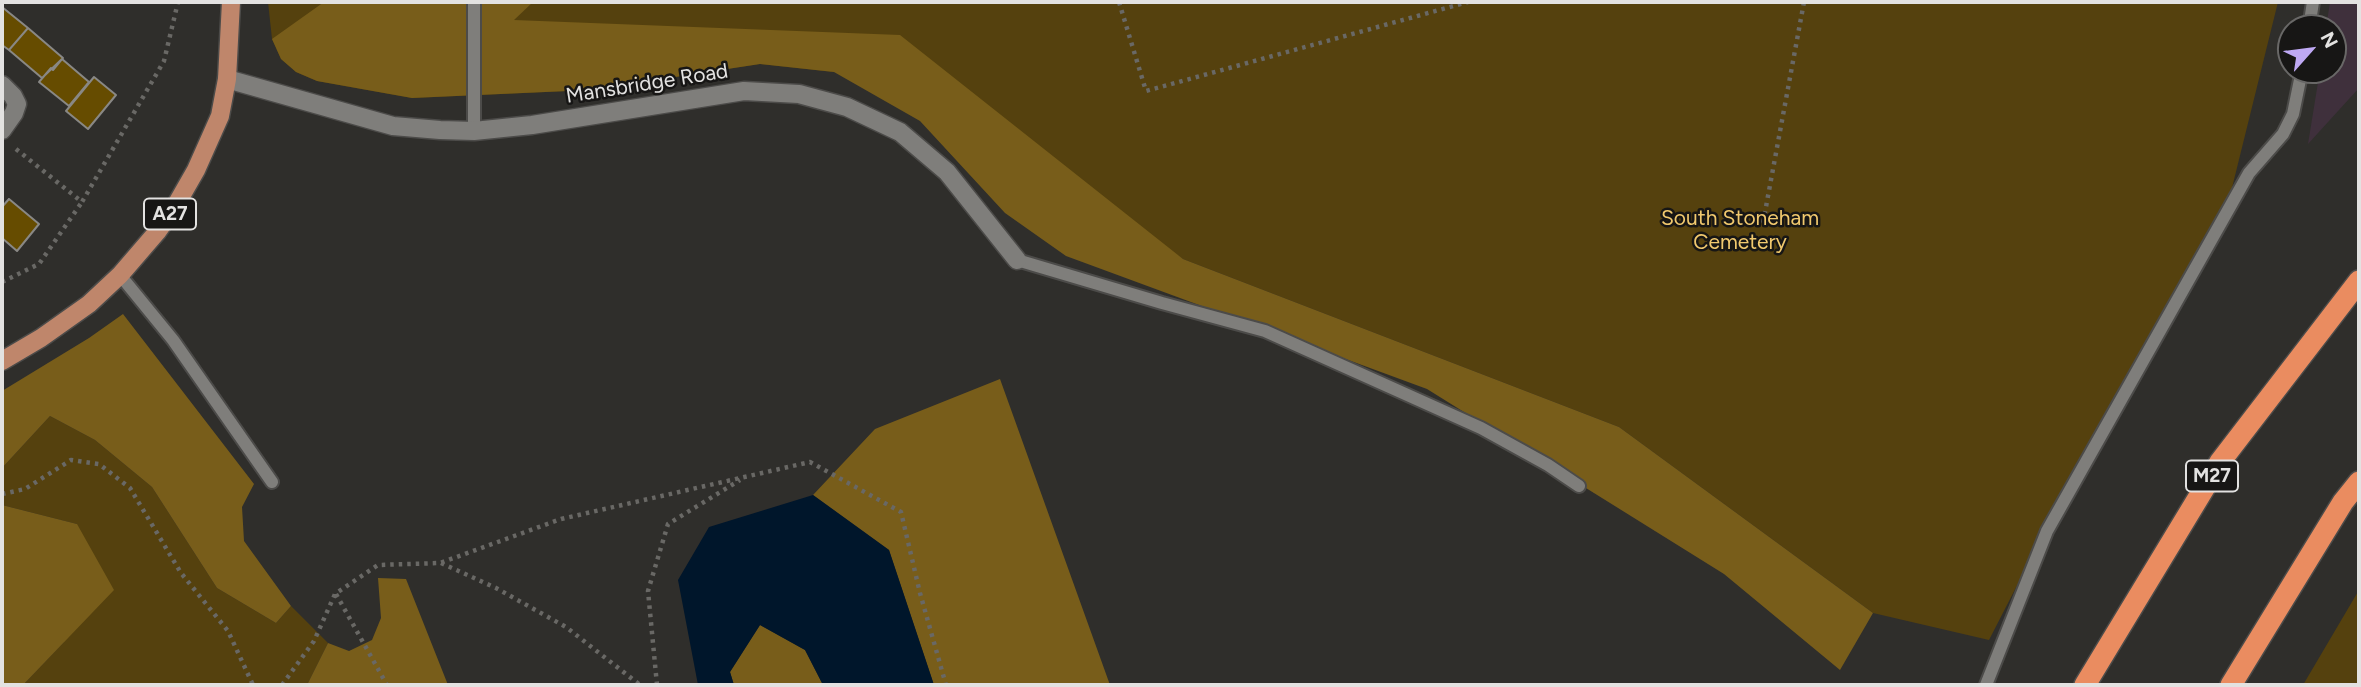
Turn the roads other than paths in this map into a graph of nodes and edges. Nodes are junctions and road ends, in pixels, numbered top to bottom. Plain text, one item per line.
1 (231, 2) edge
2 (474, 2) edge
3 (227, 79) junction
4 (2299, 84) edge
5 (2, 85) edge
6 (474, 131) junction
7 (7, 138) edge
8 (1017, 260) joint
9 (120, 275) junction
10 (2359, 281) edge
11 (2, 360) edge
12 (272, 482) dead end
13 (2359, 482) edge
14 (1578, 486) dead end
15 (1986, 685) edge
16 (2085, 685) edge
17 (2231, 685) edge

1 - 3 main road, A27
2 - 6 lane
3 - 6 street, Mansbridge Road
3 - 9 main road, A27
4 - 15 lane
5 - 7 street
6 - 8 street, Mansbridge Road
8 - 14 lane
9 - 11 main road, A27
9 - 12 lane
10 - 16 highway, M27
13 - 17 highway

